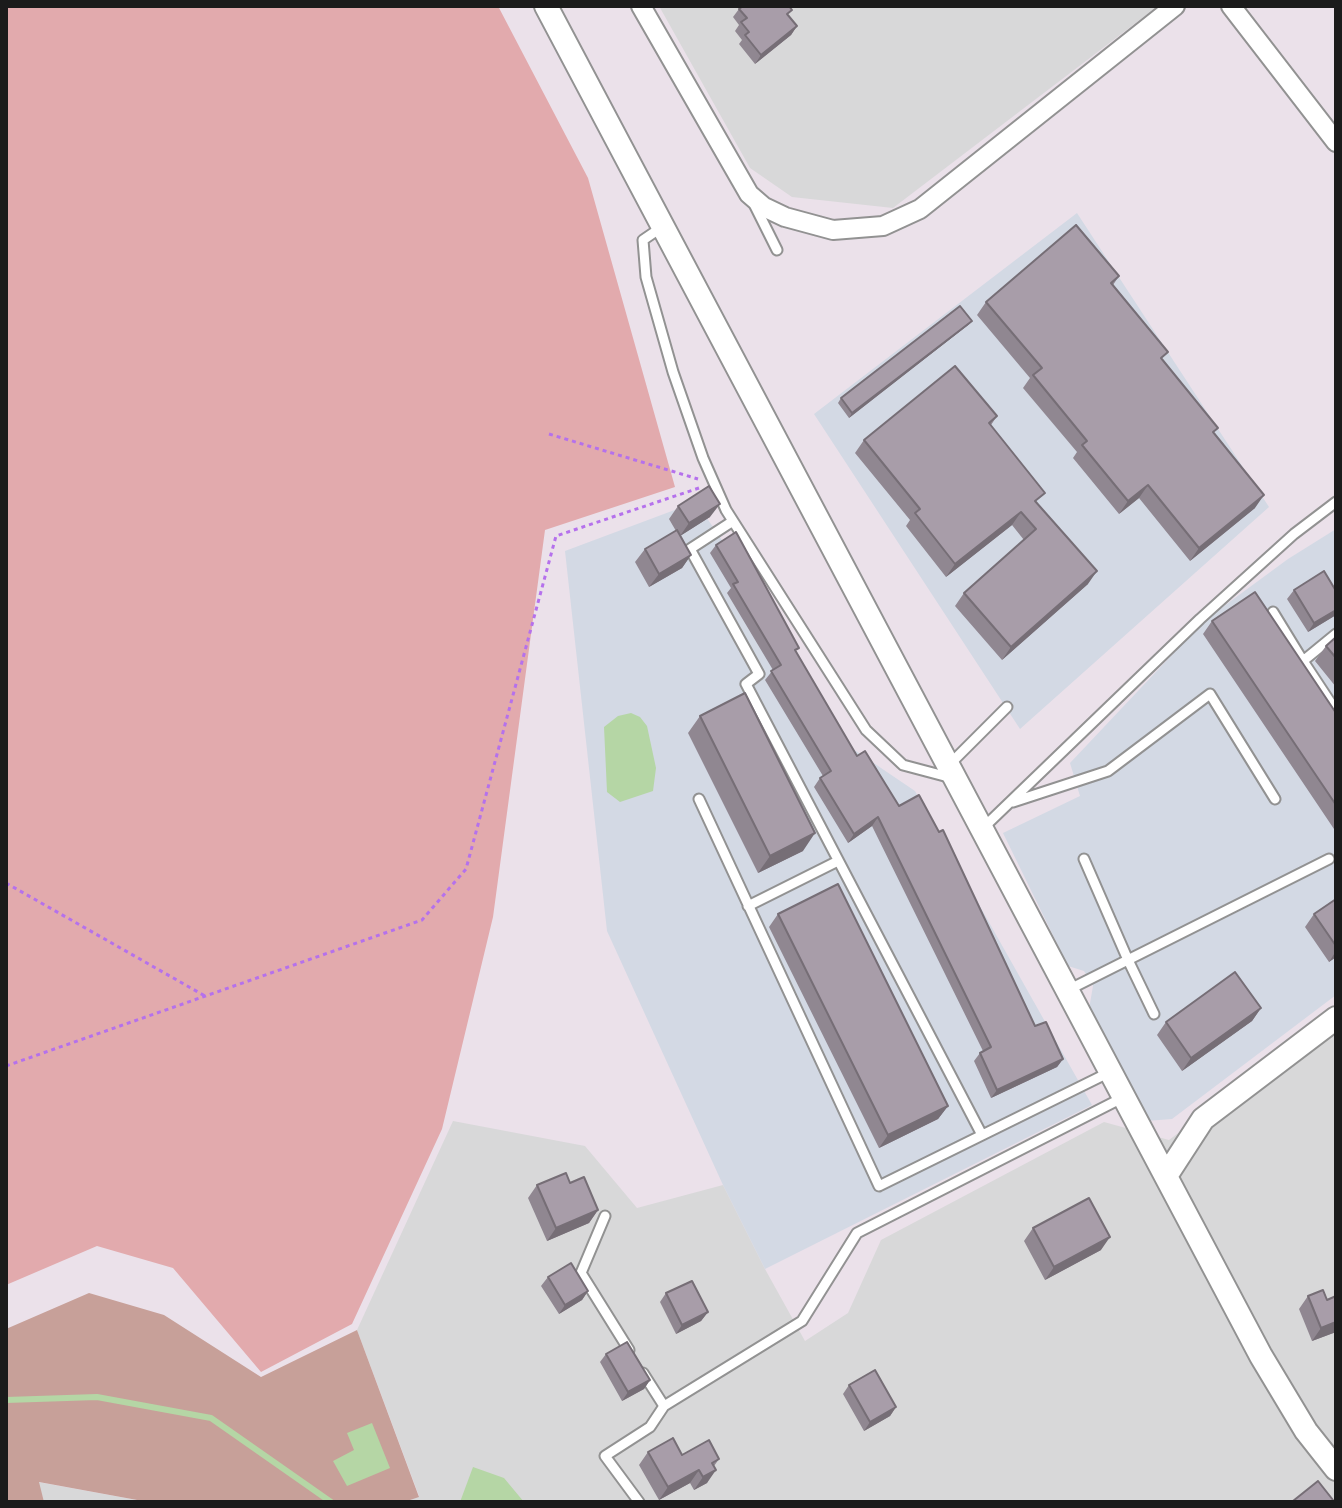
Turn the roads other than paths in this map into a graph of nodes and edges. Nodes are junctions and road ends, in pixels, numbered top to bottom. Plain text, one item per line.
1 (546, 6) edge
2 (1175, 6) edge
3 (1231, 6) edge
4 (646, 8) edge
5 (1336, 142) edge
6 (749, 194) junction
7 (663, 226) junction
8 (777, 250) dead end
9 (1336, 502) edge
10 (733, 521) junction
11 (1273, 612) edge
12 (1336, 634) edge
13 (1303, 661) junction
14 (1007, 707) dead end
15 (1336, 711) edge
16 (952, 772) junction
17 (699, 799) dead end
18 (1275, 799) dead end
19 (1010, 803) junction
20 (982, 829) junction
21 (1084, 859) dead end
22 (1329, 859) dead end
23 (838, 861) junction
24 (748, 906) junction
25 (1128, 960) junction
26 (1068, 990) junction
27 (1154, 1014) dead end
28 (1336, 1018) edge
29 (1110, 1072) junction
30 (1124, 1097) junction
31 (982, 1135) junction
32 (1166, 1176) junction
33 (605, 1216) dead end
34 (631, 1353) edge
35 (639, 1366) edge
36 (664, 1406) junction
37 (1336, 1469) edge
38 (639, 1502) edge

1 - 7 street
2 - 6 street
3 - 5 street
4 - 6 street
6 - 8 lane
7 - 10 lane
7 - 16 street
9 - 19 lane
10 - 16 lane
10 - 23 lane
11 - 13 lane
12 - 13 lane
13 - 15 lane
14 - 16 lane
16 - 20 street
17 - 24 lane
18 - 19 lane
19 - 20 lane
20 - 26 street
21 - 25 lane
22 - 25 lane
23 - 24 lane
23 - 31 lane
24 - 31 lane
25 - 26 lane
25 - 27 lane
26 - 29 street
28 - 32 street
29 - 30 street
29 - 31 lane
30 - 32 street
30 - 36 lane
32 - 37 street
33 - 34 lane
35 - 36 lane
36 - 38 lane

